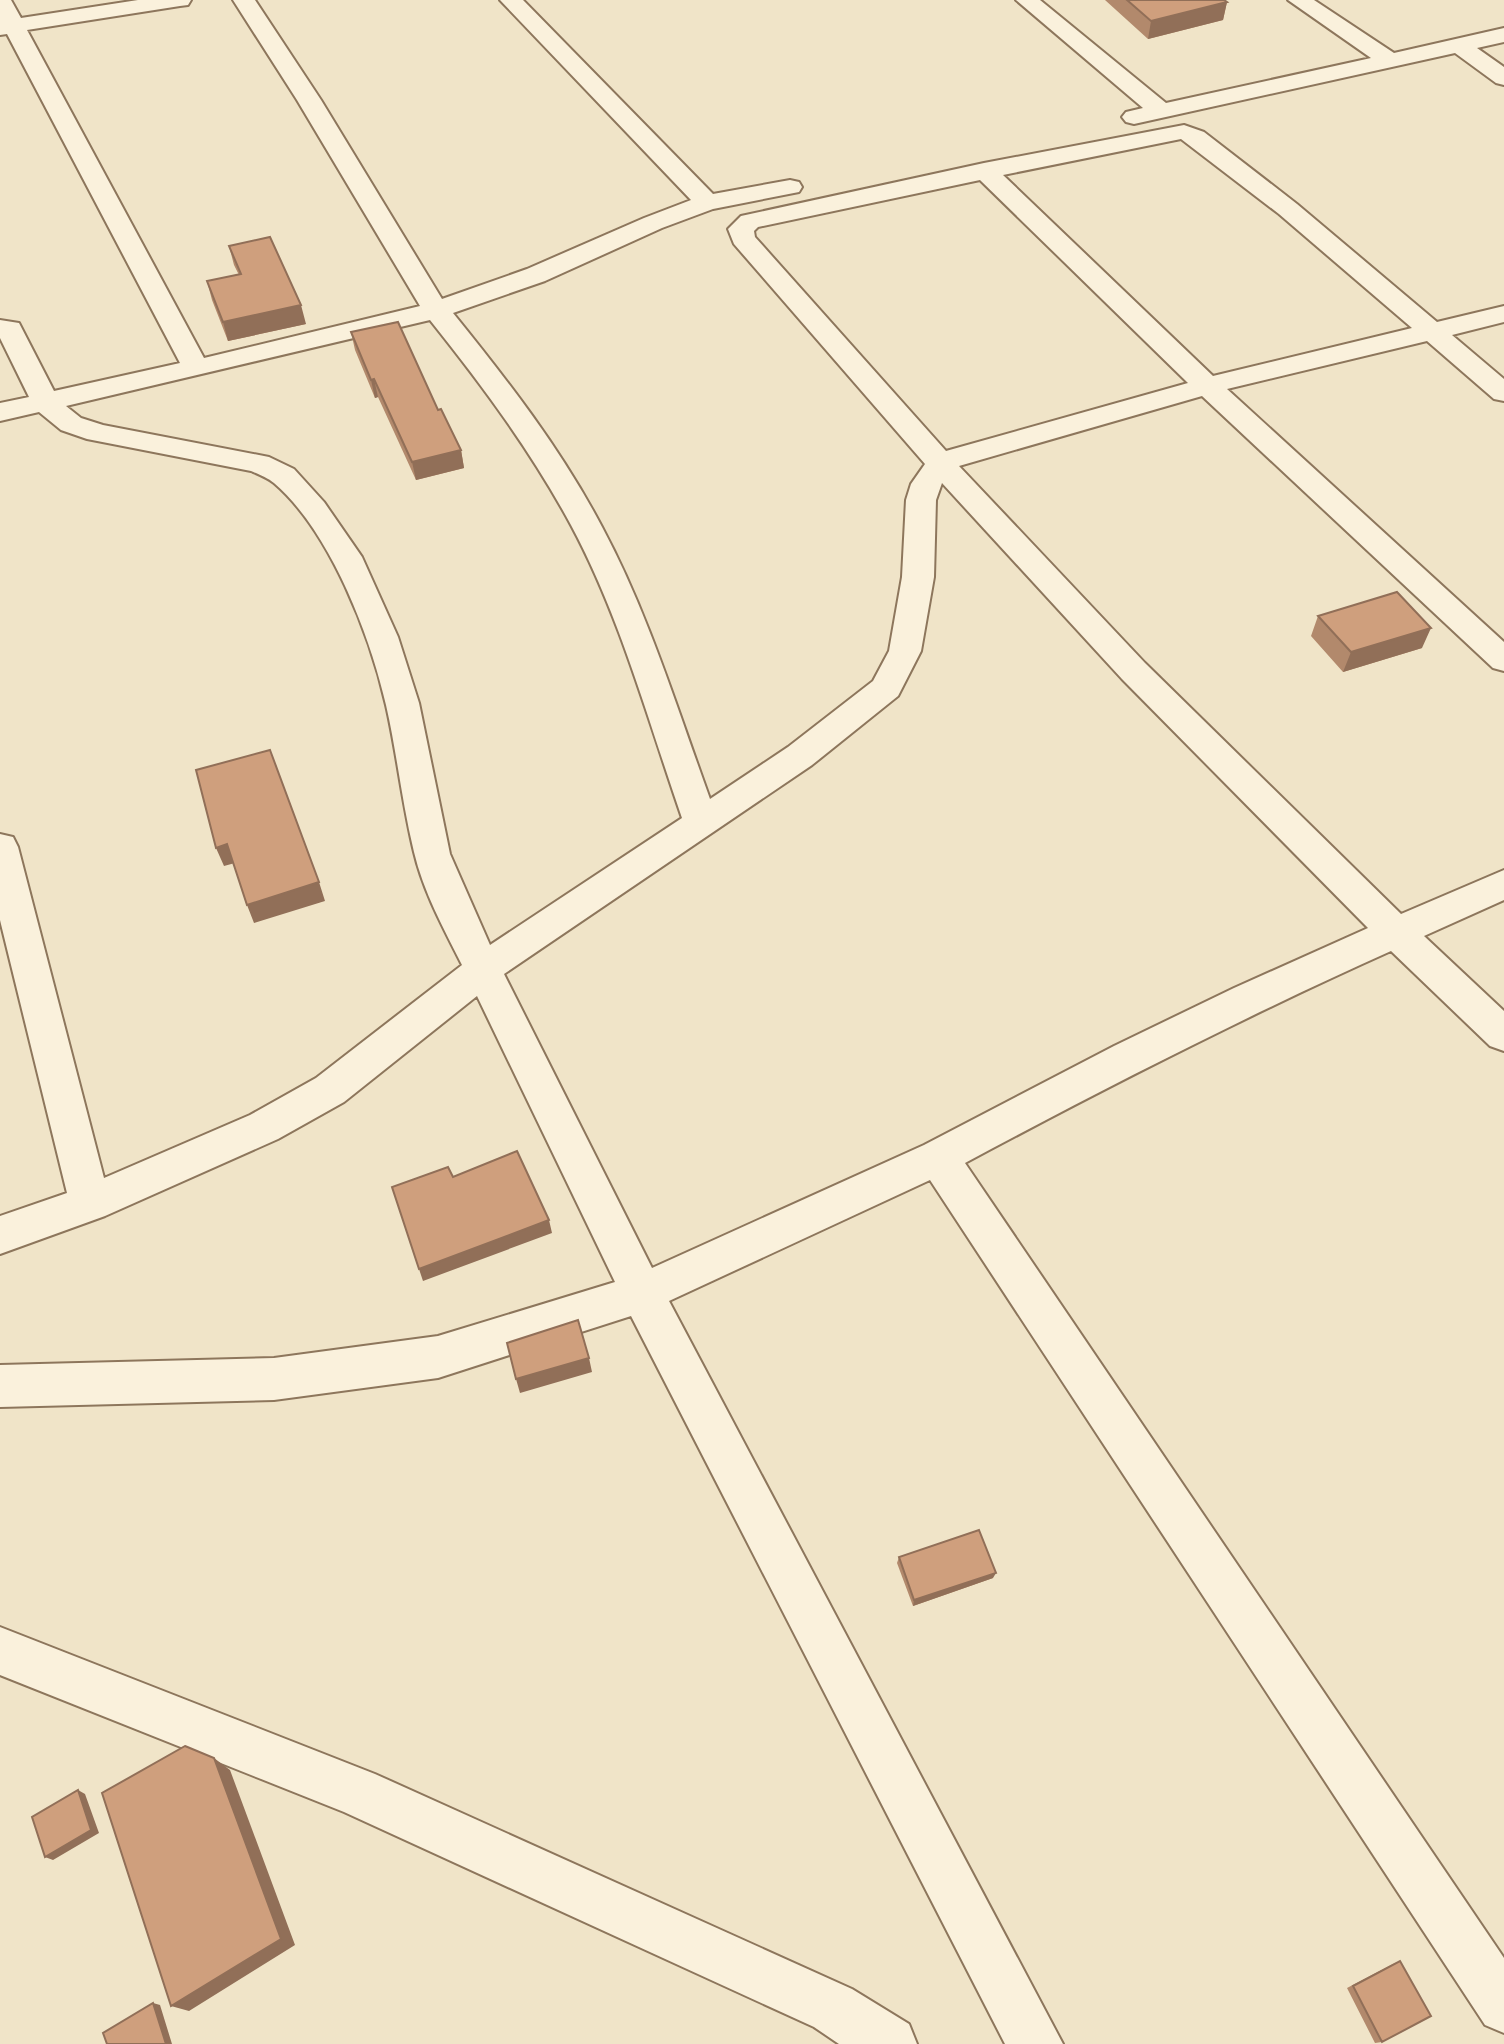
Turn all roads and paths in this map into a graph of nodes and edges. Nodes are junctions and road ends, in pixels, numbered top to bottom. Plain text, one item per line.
1 (0, 0) edge
2 (178, 0) edge
3 (244, 0) edge
4 (511, 0) edge
5 (1027, 0) edge
6 (1299, 0) edge
7 (6, 27) edge
8 (1504, 35) edge
9 (1459, 45) junction
10 (1390, 60) junction
11 (1504, 78) edge
12 (1161, 111) junction
13 (1109, 122) dead end
14 (984, 155) junction
15 (809, 183) dead end
16 (708, 204) junction
17 (436, 310) junction
18 (1504, 314) edge
19 (3, 323) edge
20 (1432, 332) junction
21 (196, 368) junction
22 (1207, 386) junction
23 (1504, 393) edge
24 (45, 402) junction
25 (0, 412) edge
26 (942, 462) junction
27 (1504, 660) edge
28 (701, 822) junction
29 (0, 847) edge
30 (1504, 884) edge
31 (1396, 933) junction
32 (483, 970) junction
33 (1504, 1035) edge
34 (939, 1157) junction
35 (90, 1203) junction
36 (0, 1236) edge
37 (642, 1293) junction
38 (0, 1387) edge
39 (0, 1651) edge
40 (1504, 2006) edge
41 (889, 2044) edge
42 (1035, 2044) edge

1 - 7 street
2 - 7 street
3 - 17 street
4 - 16 street
5 - 12 street
6 - 10 street
7 - 21 street
8 - 9 street
9 - 10 street
9 - 11 street
10 - 12 street
12 - 13 street
14 - 20 street
14 - 22 street
14 - 26 street
15 - 16 street
16 - 17 street
17 - 21 street
17 - 28 street
18 - 20 street
19 - 24 street
20 - 22 street
20 - 23 street
21 - 24 street
22 - 26 street
22 - 27 street
24 - 25 street
24 - 32 street
26 - 28 street
26 - 31 street
28 - 32 street
29 - 35 street
30 - 31 street
31 - 33 street
31 - 34 street
32 - 35 street
32 - 37 street
34 - 37 street
34 - 40 street
35 - 36 street
37 - 38 street
37 - 42 street
39 - 41 street

